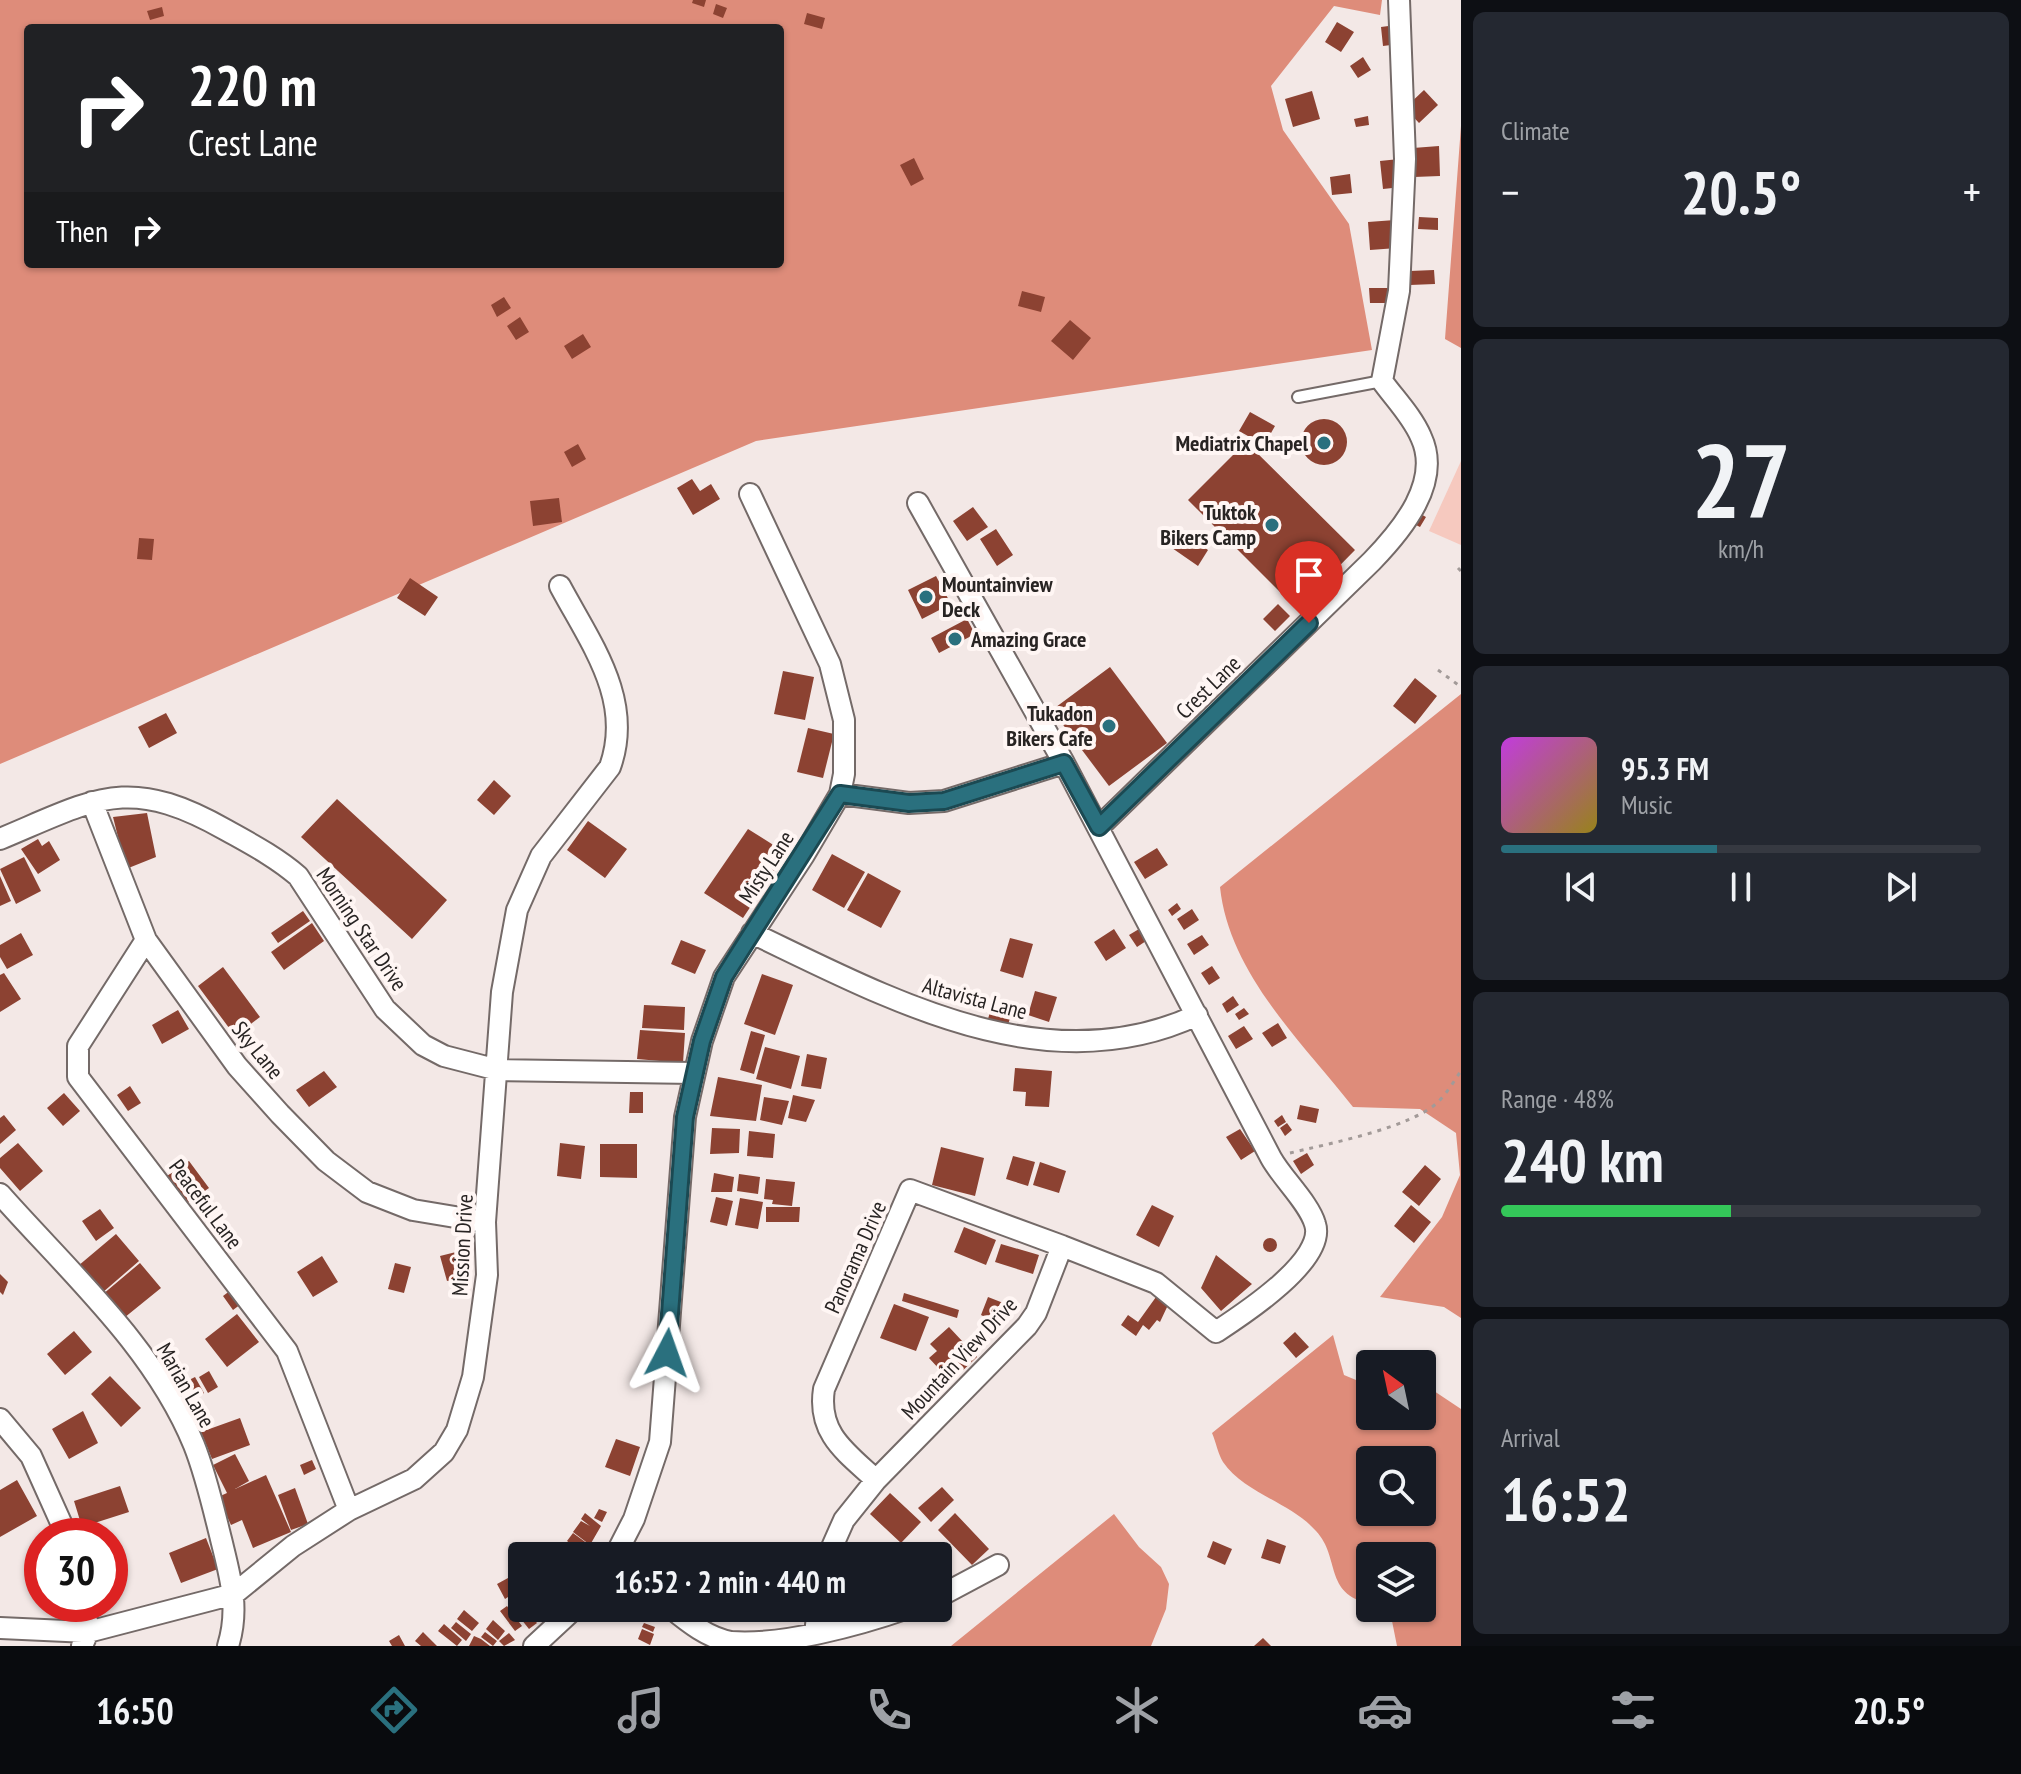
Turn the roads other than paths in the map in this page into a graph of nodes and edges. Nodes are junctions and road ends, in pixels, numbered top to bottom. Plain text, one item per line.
1 (1399, 0) edge
2 (1382, 381) junction
3 (1298, 397) dead end
4 (750, 494) dead end
5 (918, 503) dead end
6 (560, 586) dead end
7 (1064, 763) junction
8 (840, 794) junction
9 (92, 802) junction
10 (1099, 827) junction
11 (0, 839) edge
12 (752, 933) junction
13 (146, 940) junction
14 (1197, 1015) junction
15 (498, 1070) junction
16 (694, 1073) junction
17 (0, 1194) edge
18 (485, 1222) junction
19 (1062, 1246) junction
20 (0, 1419) edge
21 (876, 1480) junction
22 (349, 1510) junction
23 (59, 1518) edge
24 (622, 1542) edge
25 (834, 1542) edge
26 (998, 1565) dead end
27 (952, 1590) edge
28 (234, 1594) junction
29 (560, 1622) edge
30 (690, 1622) edge
31 (816, 1622) edge
32 (858, 1622) edge
33 (0, 1628) edge
34 (815, 1634) junction
35 (85, 1639) edge
36 (228, 1646) edge
37 (534, 1646) edge

1 - 2 street
2 - 3 lane
2 - 10 street, Crest Lane
4 - 8 street, Misty Lane
5 - 7 street
6 - 15 street, Mission Drive
7 - 8 street
7 - 10 street
8 - 12 street, Misty Lane
9 - 11 street, Morning Star Drive
9 - 13 street, Sky Lane
9 - 15 street, Morning Star Drive
10 - 14 street
12 - 14 street, Altavista Lane
12 - 16 street, Misty Lane
13 - 18 street, Sky Lane
13 - 22 street, Peaceful Lane
14 - 19 street
15 - 16 street, Morning Star Drive
15 - 18 street, Mission Drive
16 - 24 street, Misty Lane
17 - 28 street, Marian Lane
18 - 22 street, Mission Drive
19 - 21 street, Mountain View Drive
19 - 21 street, Panorama Drive
20 - 23 street
21 - 25 street, Mountain View Drive
22 - 28 street, Mission Drive
26 - 27 street
28 - 35 street, Mission Drive
28 - 36 street, Marian Lane
29 - 37 street
30 - 34 street
31 - 34 street
32 - 34 street
33 - 35 street, Mission Drive

